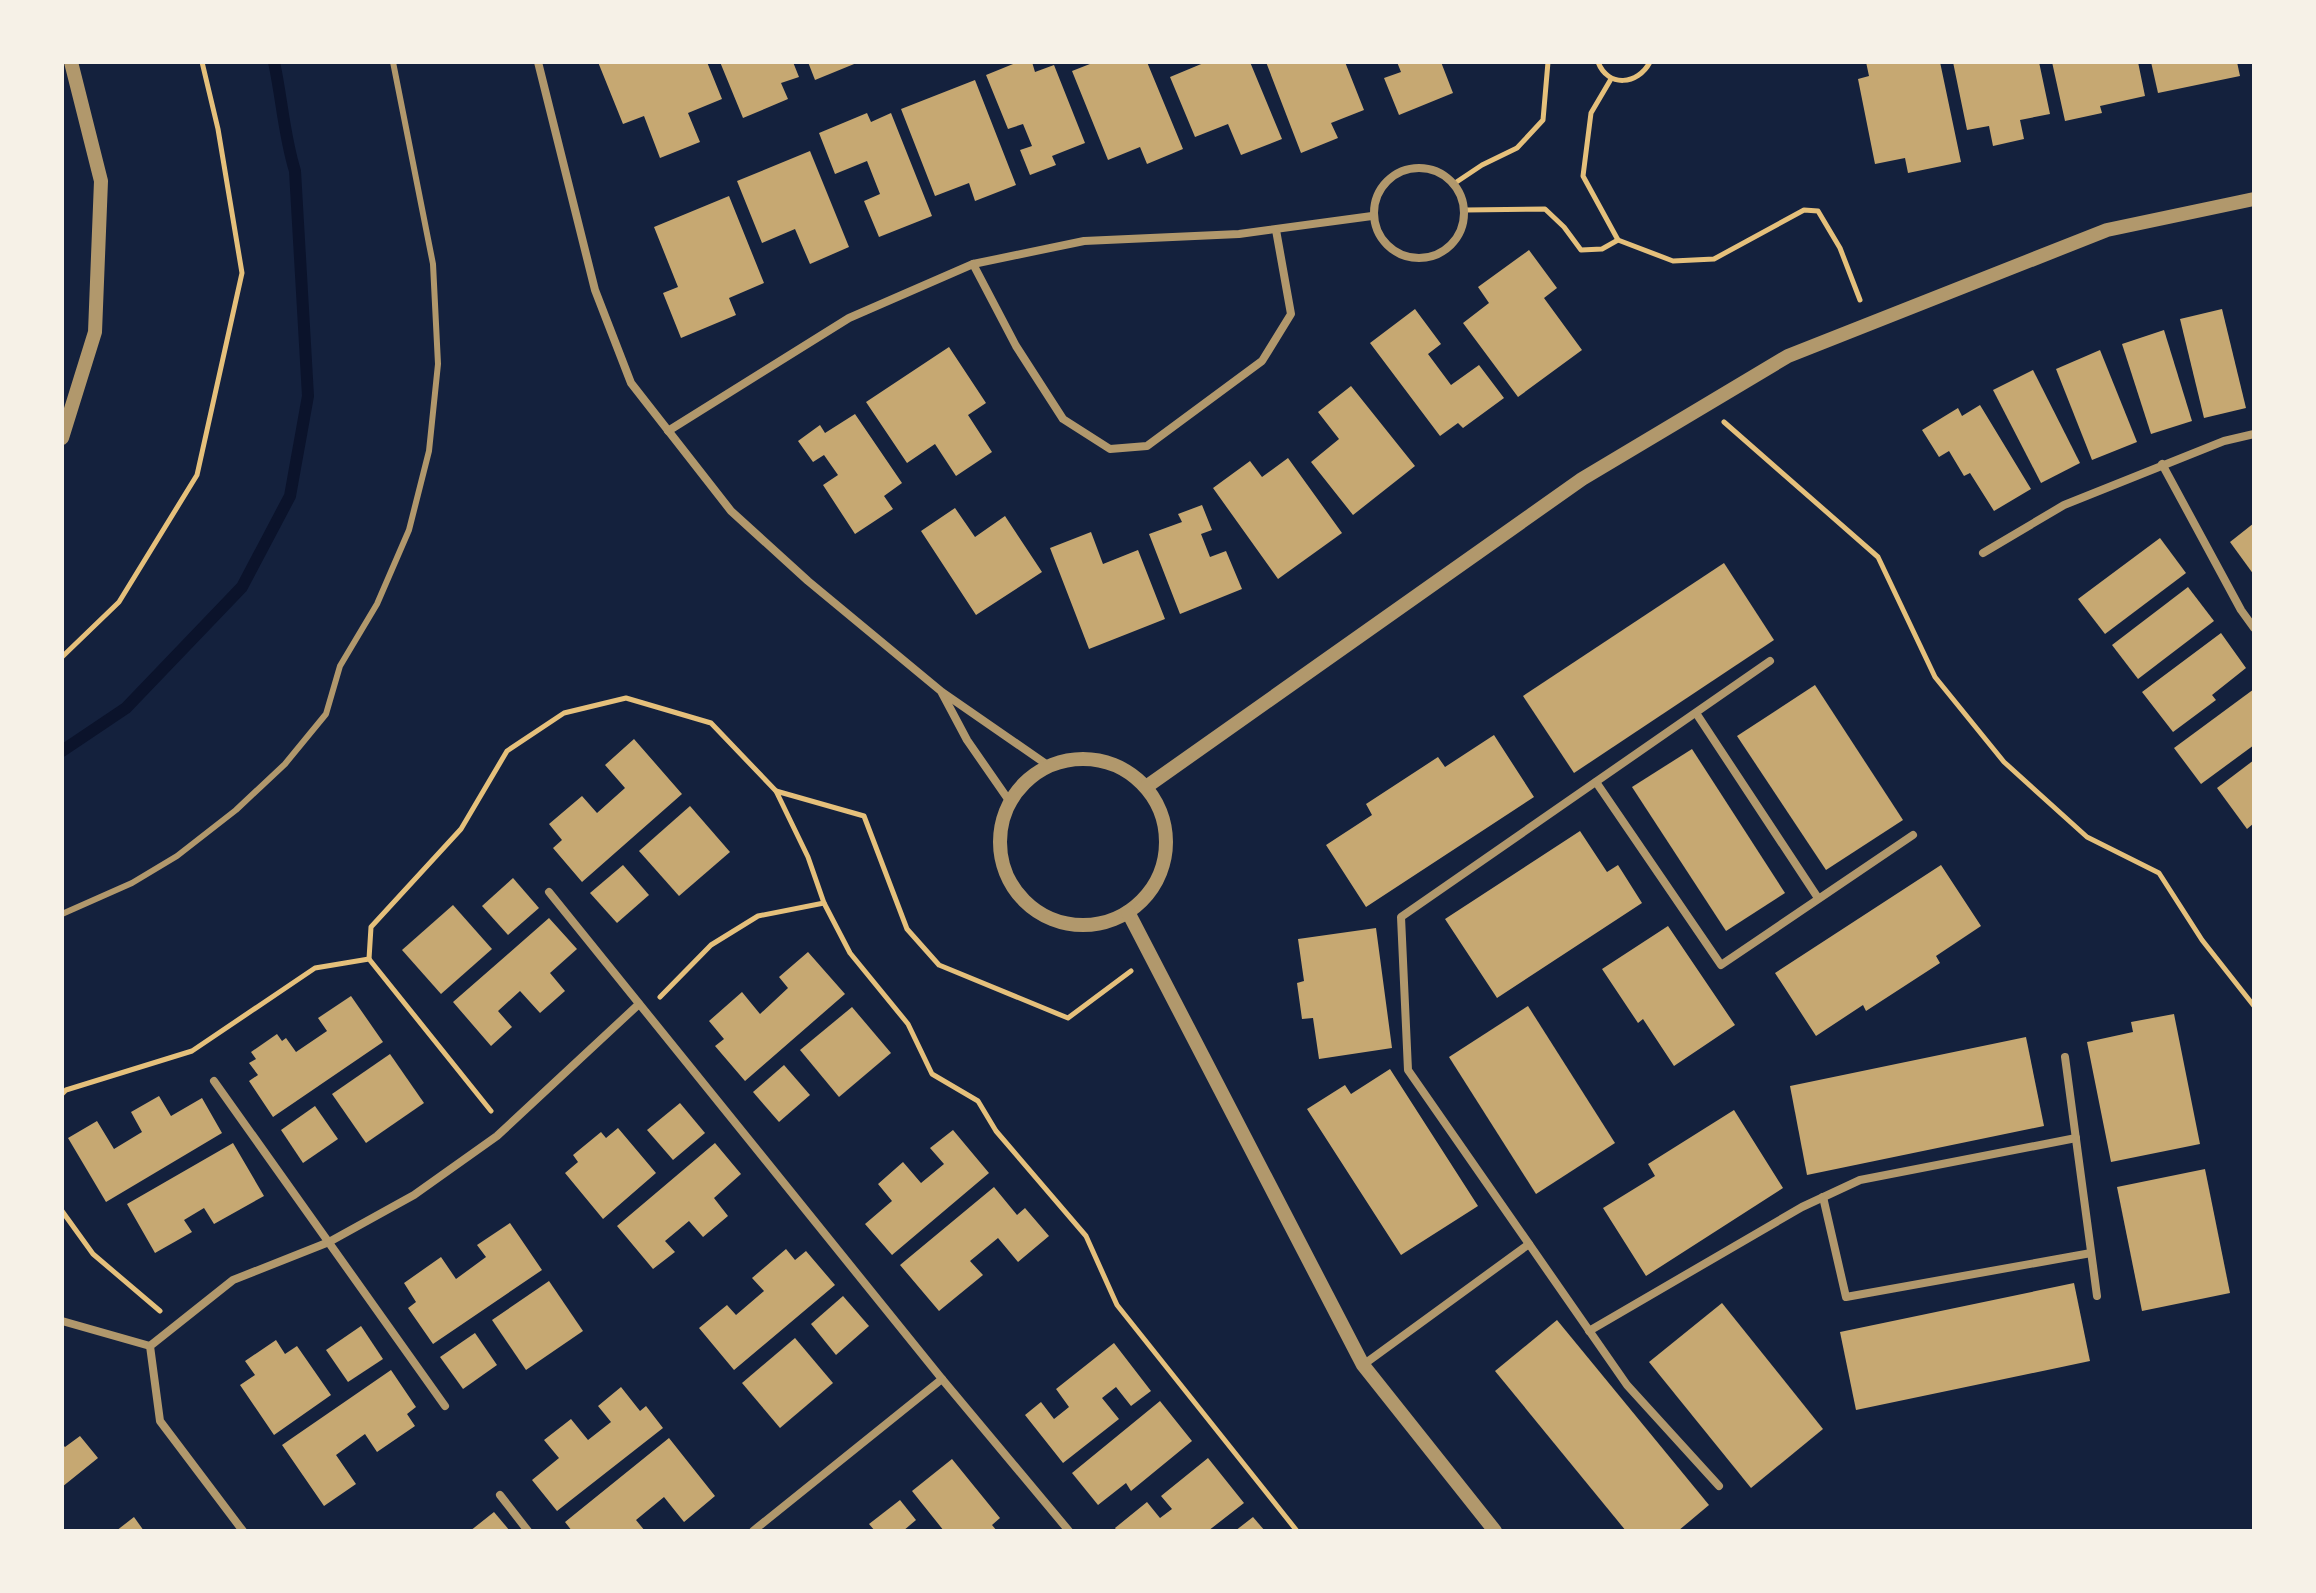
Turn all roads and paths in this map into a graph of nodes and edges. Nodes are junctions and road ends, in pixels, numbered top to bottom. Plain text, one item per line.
1 (71, 62) edge
2 (202, 62) edge
3 (393, 62) edge
4 (538, 62) edge
5 (1548, 62) edge
6 (1598, 62) edge
7 (1650, 62) edge
8 (1611, 79) junction
9 (1455, 183) junction
10 (2254, 199) edge
11 (1466, 210) junction
12 (1372, 216) junction
13 (1276, 230) junction
14 (1618, 240) junction
15 (973, 264) junction
16 (1870, 324) junction
17 (1705, 406) junction
18 (668, 431) junction
19 (2254, 434) edge
20 (62, 438) edge
21 (2162, 464) junction
22 (1983, 553) dead end
23 (2254, 628) edge
24 (62, 657) edge
25 (1770, 661) dead end
26 (942, 692) junction
27 (1696, 713) junction
28 (1049, 766) junction
29 (1596, 782) junction
30 (1146, 787) junction
31 (776, 791) junction
32 (1010, 802) junction
33 (1913, 835) dead end
34 (549, 892) dead end
35 (1818, 898) junction
36 (824, 903) junction
37 (1128, 912) junction
38 (62, 914) edge
39 (1151, 956) junction
40 (369, 959) junction
41 (2254, 1006) edge
42 (642, 1008) junction
43 (2065, 1057) dead end
44 (214, 1081) dead end
45 (62, 1094) edge
46 (506, 1128) junction
47 (2076, 1138) junction
48 (1823, 1197) junction
49 (62, 1211) edge
50 (329, 1242) junction
51 (1529, 1244) junction
52 (2091, 1253) junction
53 (2097, 1296) dead end
54 (62, 1321) edge
55 (176, 1325) junction
56 (1589, 1331) junction
57 (150, 1346) junction
58 (1363, 1365) junction
59 (942, 1379) junction
60 (445, 1406) dead end
61 (1719, 1486) dead end
62 (500, 1495) dead end
63 (243, 1531) edge
64 (528, 1531) edge
65 (753, 1531) edge
66 (1069, 1531) edge
67 (1297, 1531) edge
68 (1495, 1531) edge

1 - 20 street
2 - 24 path
3 - 38 lane
4 - 18 street
5 - 9 path
6 - 8 path
7 - 8 path
8 - 14 path
9 - 11 street
9 - 12 street
10 - 16 street
11 - 12 street
11 - 14 path
12 - 13 street
13 - 15 street
13 - 15 street
14 - 16 path
15 - 18 street
16 - 17 street
17 - 30 street
17 - 41 path
18 - 26 street
19 - 21 street
21 - 22 street
21 - 23 street
25 - 27 street
26 - 28 street
26 - 32 street
27 - 29 street
27 - 35 street
28 - 30 street
28 - 32 street
29 - 35 street
29 - 51 street
30 - 37 street
31 - 36 path
31 - 39 path
31 - 40 path
32 - 37 street
33 - 35 street
34 - 42 street
36 - 42 path
36 - 67 path
37 - 39 street
39 - 58 street
40 - 45 path
40 - 46 path
42 - 46 street
42 - 59 street
43 - 47 street
44 - 50 street
46 - 50 street
47 - 48 street
47 - 52 street
48 - 52 street
48 - 56 street
49 - 55 path
50 - 55 street
50 - 60 street
51 - 56 street
51 - 58 street
52 - 53 street
54 - 57 street
55 - 57 street
56 - 61 street
57 - 63 street
58 - 68 street
59 - 65 street
59 - 66 street
62 - 64 street

